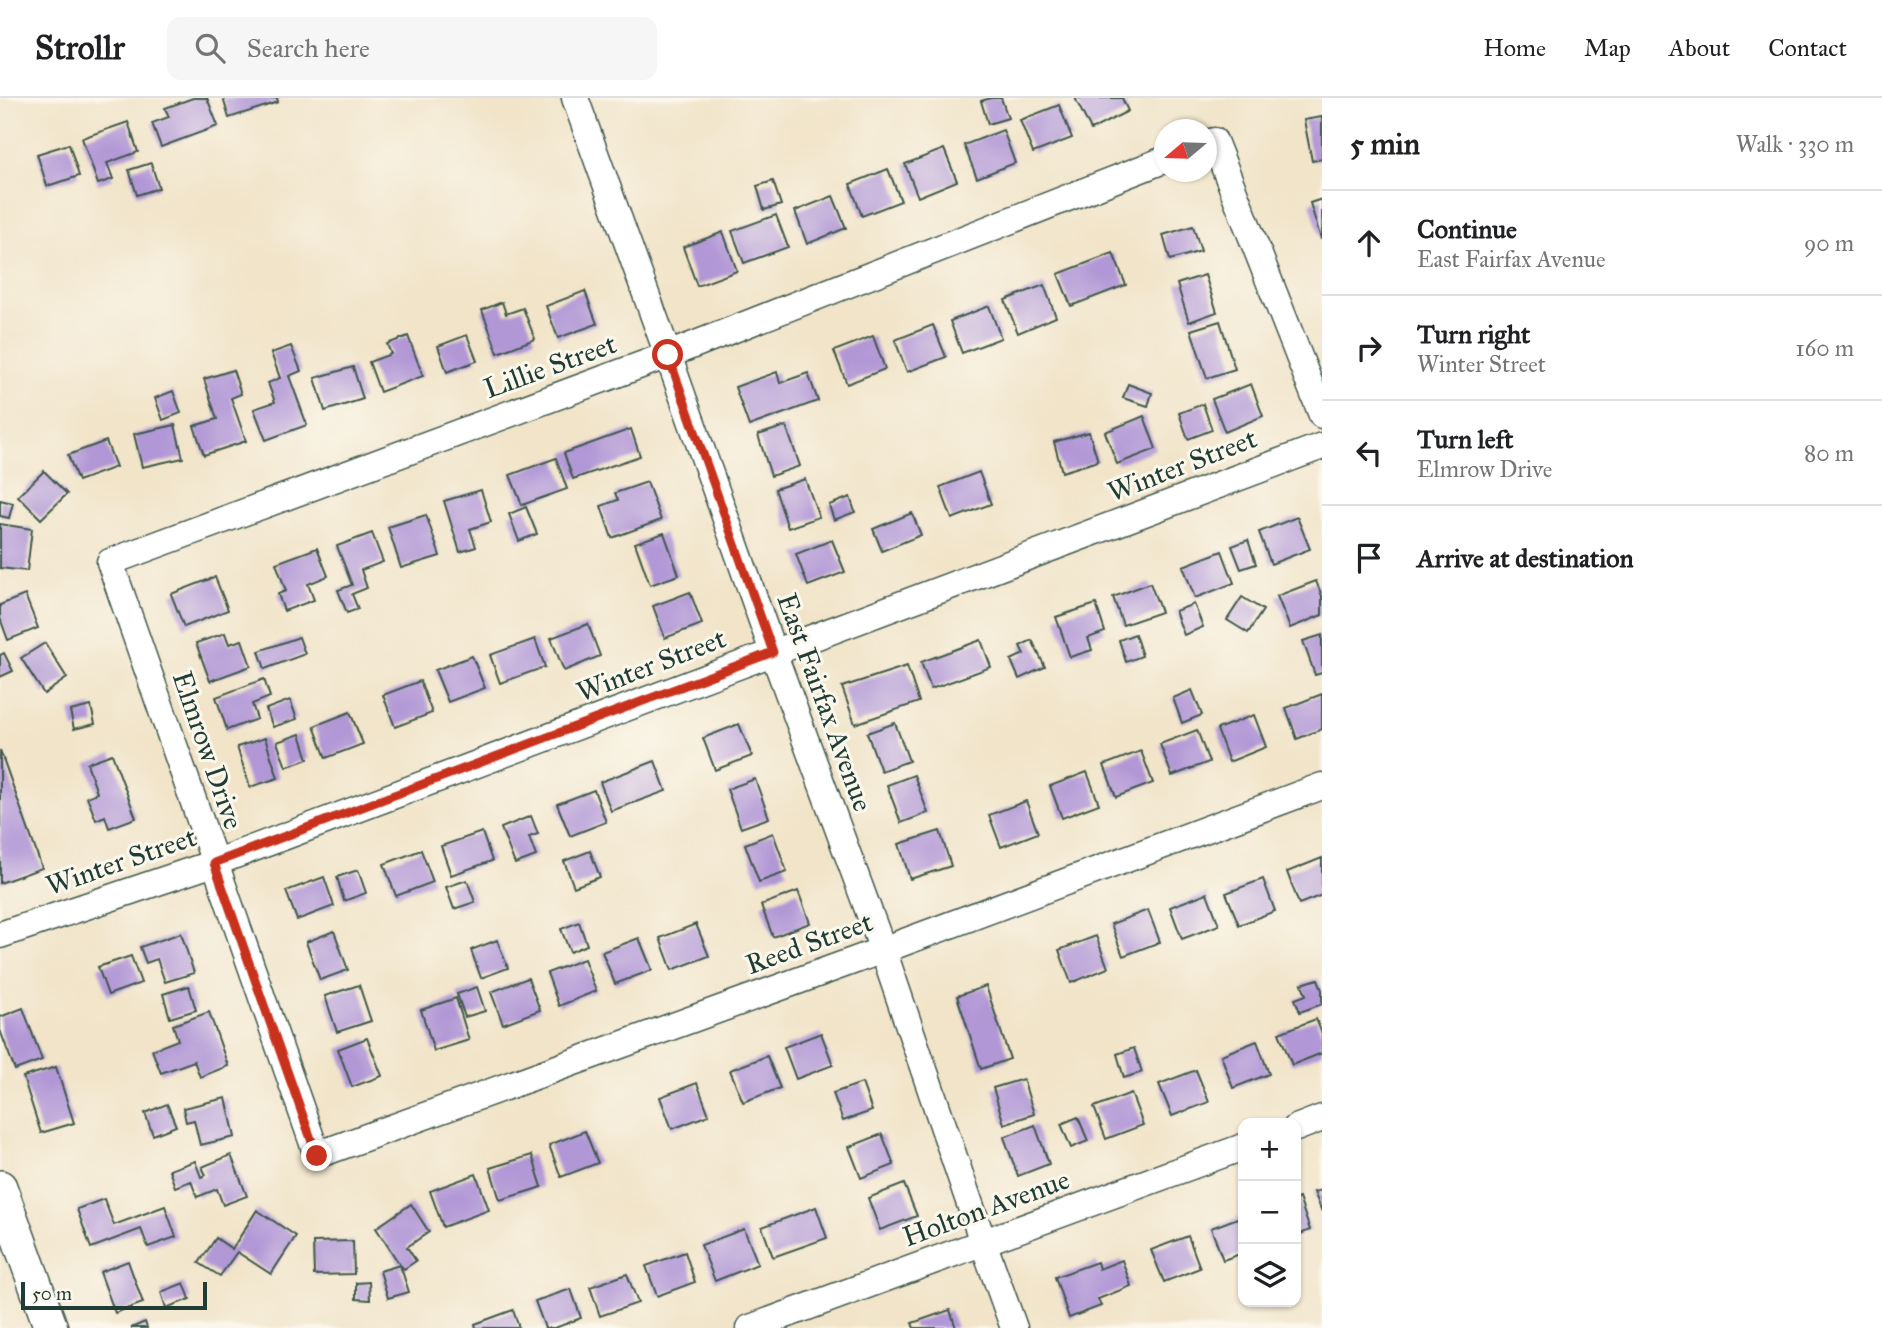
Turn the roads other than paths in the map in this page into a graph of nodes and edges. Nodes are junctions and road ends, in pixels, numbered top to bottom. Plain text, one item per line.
1 (575, 98) edge
2 (1217, 159) edge
3 (1154, 164) edge
4 (668, 355) junction
5 (1322, 415) edge
6 (1322, 446) edge
7 (110, 562) joint
8 (773, 652) junction
9 (1322, 786) edge
10 (214, 863) junction
11 (0, 935) edge
12 (883, 950) junction
13 (1322, 1118) edge
14 (1301, 1126) edge
15 (1238, 1149) edge
16 (317, 1156) joint
17 (3, 1209) edge
18 (983, 1242) junction
19 (51, 1328) edge
20 (750, 1328) edge
21 (1014, 1328) edge

1 - 4 street, East Fairfax Avenue
2 - 5 street
3 - 4 street, Lillie Street
4 - 7 street, Lillie Street
4 - 8 street, East Fairfax Avenue
6 - 8 street, Winter Street
7 - 10 street, Elmrow Drive
8 - 10 street, Winter Street
8 - 12 street, East Fairfax Avenue
9 - 12 street, Reed Street
10 - 11 street, Winter Street
10 - 16 street, Elmrow Drive
12 - 16 street, Reed Street
12 - 18 street, East Fairfax Avenue
13 - 14 street
15 - 18 street, Holton Avenue
17 - 19 street
18 - 20 street, Holton Avenue
18 - 21 street, East Fairfax Avenue

